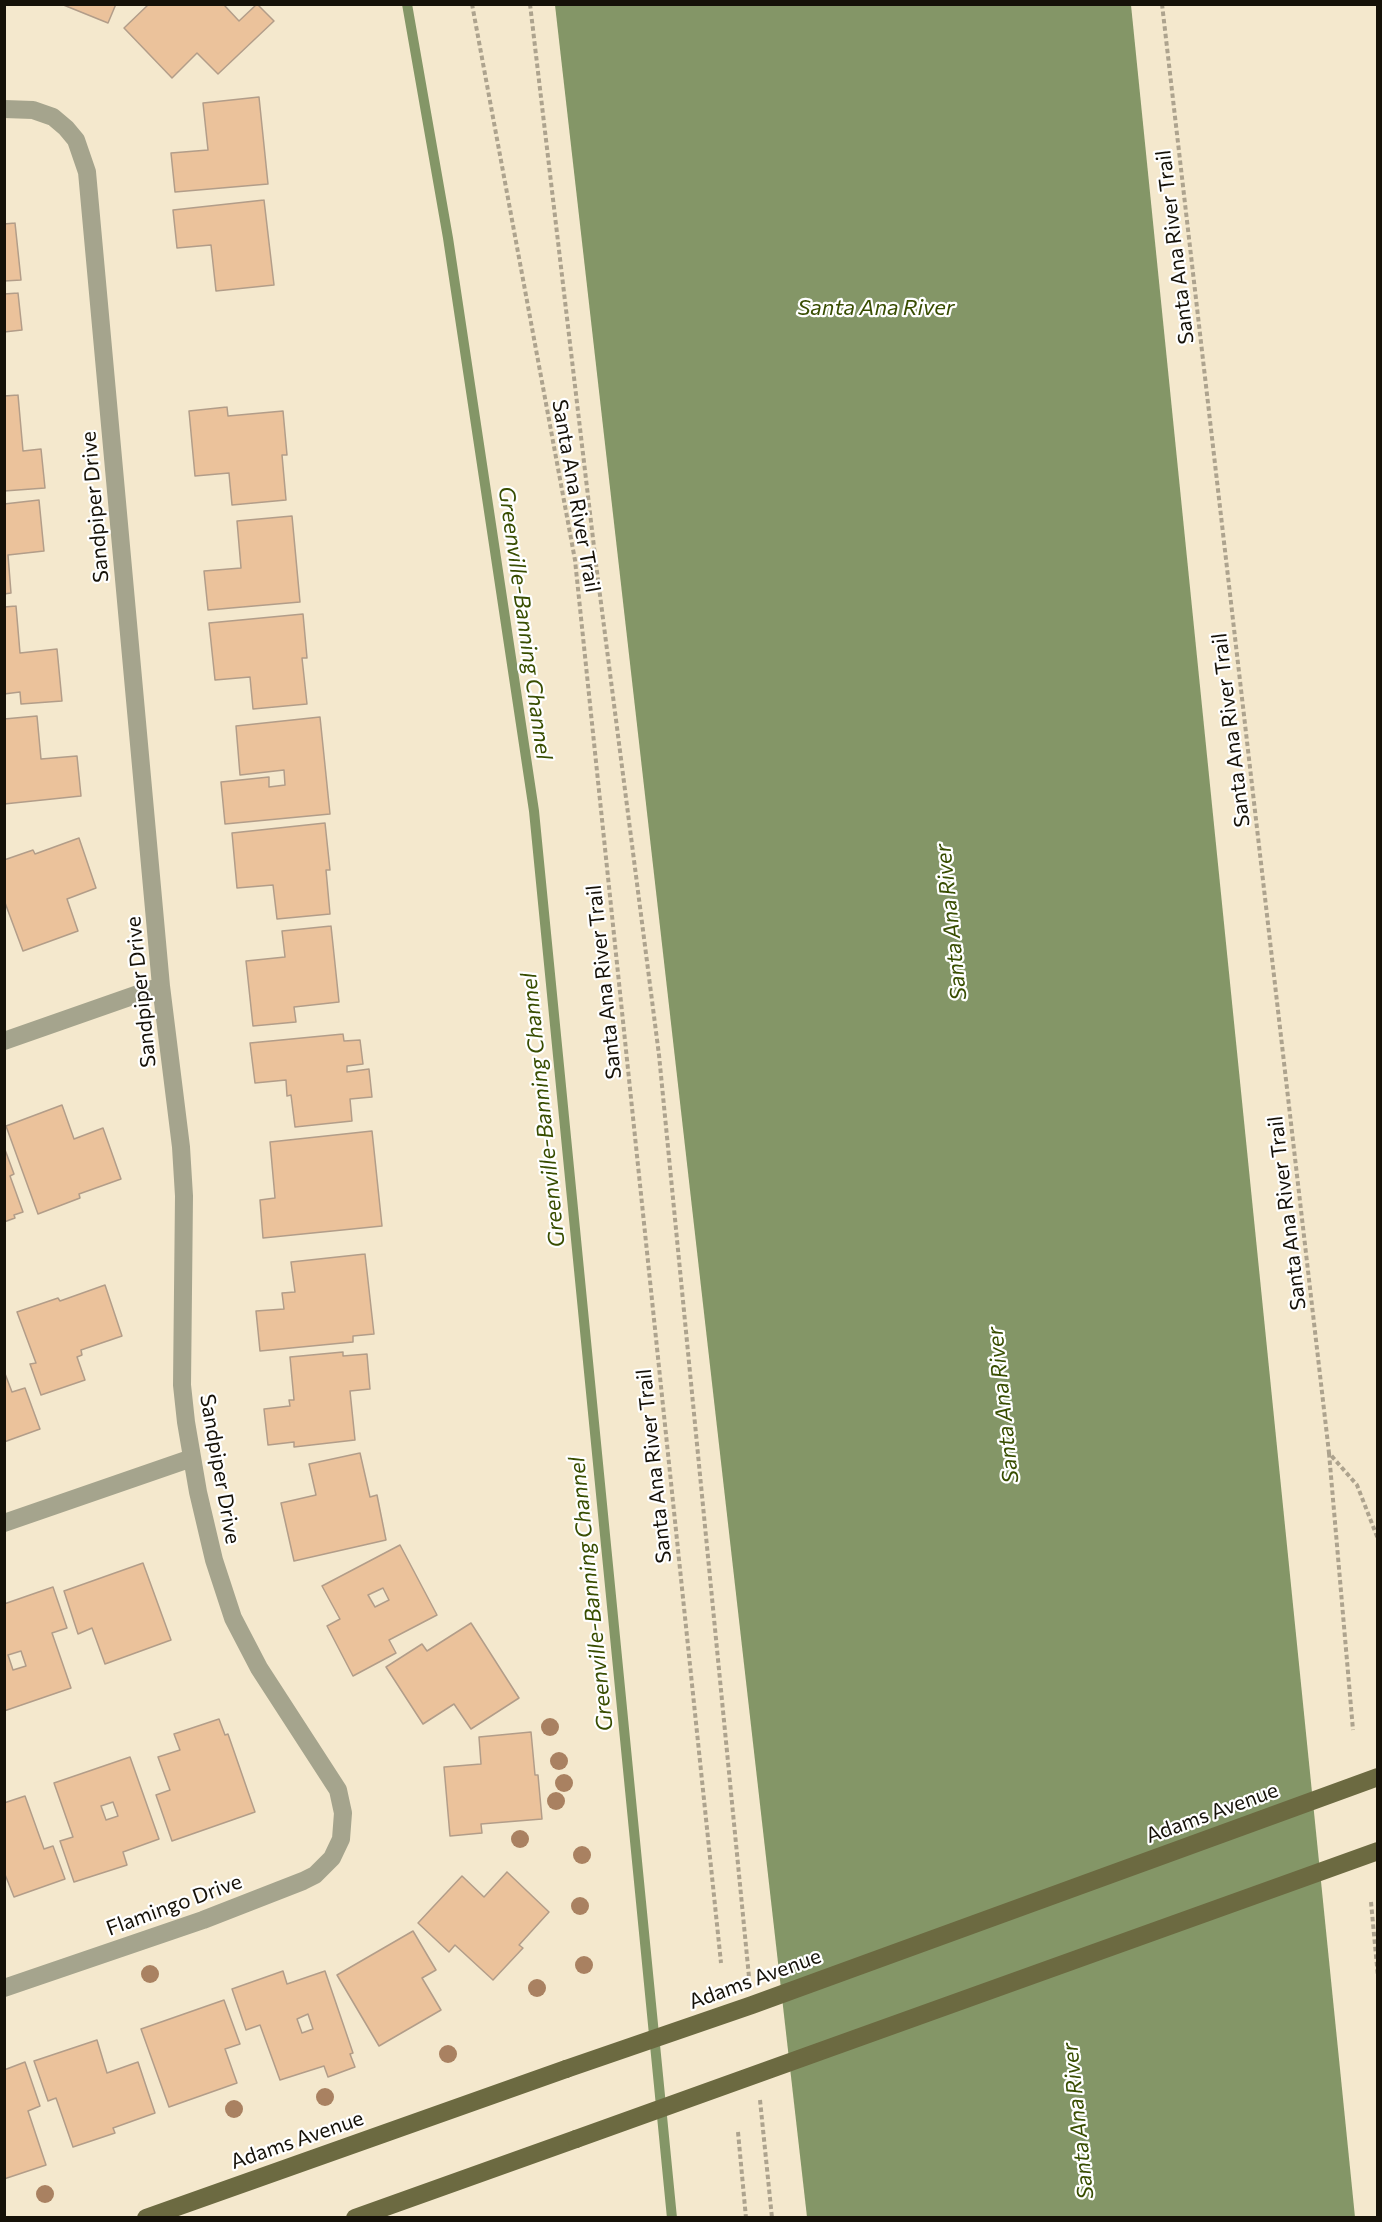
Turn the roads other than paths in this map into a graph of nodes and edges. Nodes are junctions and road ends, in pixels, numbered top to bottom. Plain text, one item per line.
1 (4, 109) edge
2 (161, 986) junction
3 (4, 1041) edge
4 (192, 1458) junction
5 (4, 1523) edge
6 (1377, 1777) edge
7 (341, 1839) joint
8 (1377, 1851) edge
9 (4, 1988) edge
10 (146, 2217) edge
11 (355, 2217) edge

1 - 2 street, Sandpiper Drive
2 - 3 street
2 - 4 street, Sandpiper Drive
4 - 5 street
4 - 7 street, Sandpiper Drive
6 - 10 main road, Adams Avenue, bridge
7 - 9 street, Flamingo Drive
8 - 11 main road, bridge

